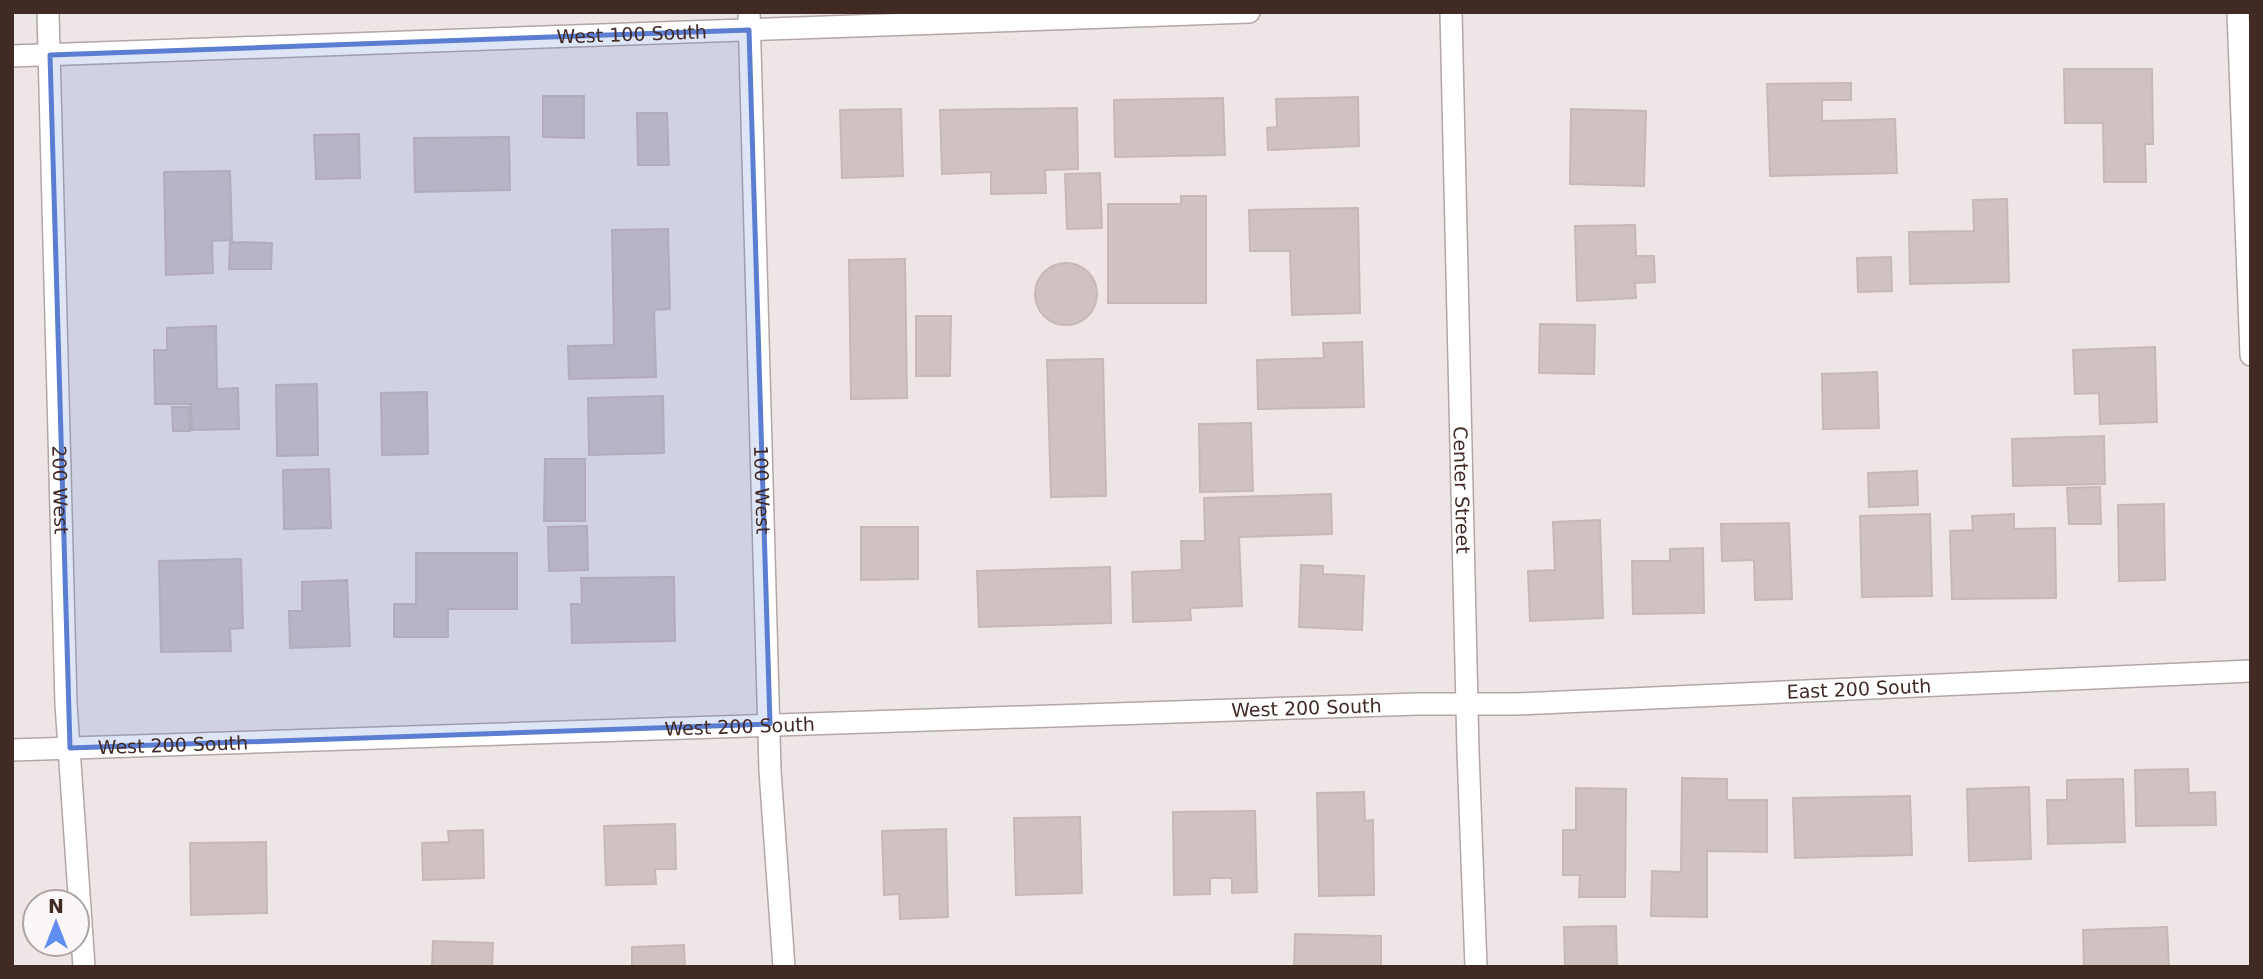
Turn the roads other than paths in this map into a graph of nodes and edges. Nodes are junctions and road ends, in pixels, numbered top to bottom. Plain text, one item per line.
1 (48, 12) edge
2 (1249, 12) edge
3 (1451, 12) edge
4 (2238, 12) edge
5 (861, 19) edge
6 (749, 21) edge
7 (50, 55) junction
8 (12, 56) edge
9 (2251, 355) edge
10 (2251, 671) edge
11 (1468, 704) junction
12 (770, 724) junction
13 (69, 748) junction
14 (12, 750) edge
15 (84, 967) edge
16 (784, 967) edge
17 (1476, 967) edge

1 - 7 street, 200 West
2 - 5 street, West 100 South
3 - 11 street, Center Street
4 - 9 street
5 - 6 street, West 100 South
6 - 7 street, West 100 South
6 - 12 street, 100 West
7 - 8 street, West 100 South
7 - 13 street, 200 West
10 - 11 street, East 200 South
11 - 12 street, West 200 South
11 - 17 street, Center Street
12 - 13 street, West 200 South
12 - 16 street, 100 West
13 - 14 street, West 200 South
13 - 15 street, 200 West

